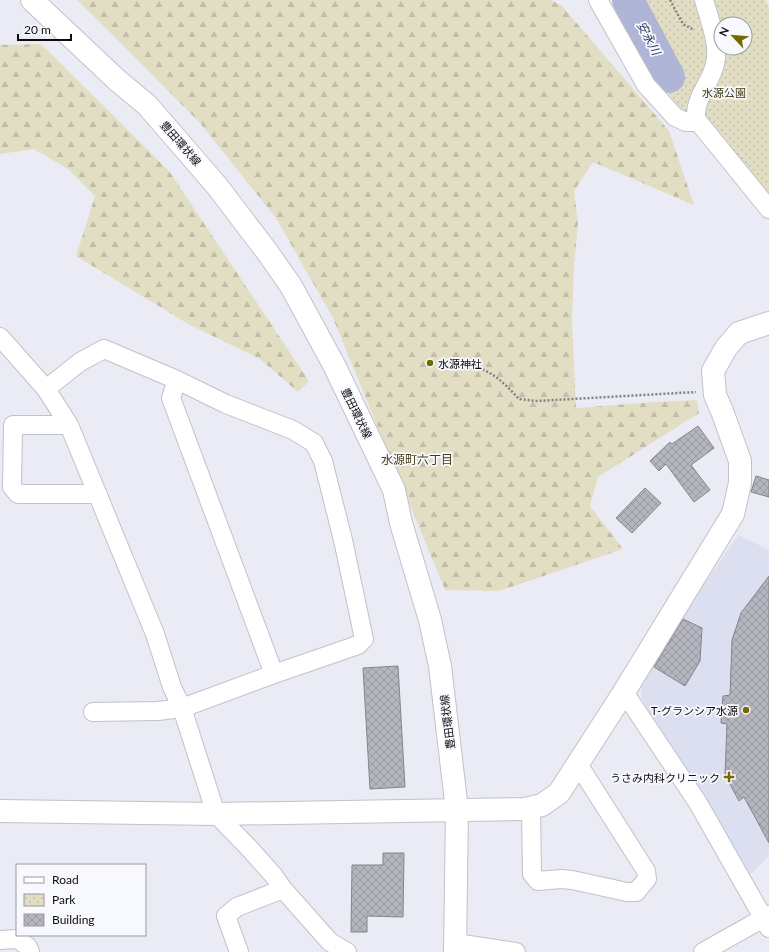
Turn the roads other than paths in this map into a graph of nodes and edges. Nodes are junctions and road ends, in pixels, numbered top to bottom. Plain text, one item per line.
1 (32, 0) edge
2 (598, 0) edge
3 (704, 0) edge
4 (698, 122) junction
5 (769, 209) edge
6 (769, 323) edge
7 (0, 337) edge
8 (177, 380) junction
9 (46, 389) junction
10 (69, 425) junction
11 (98, 494) junction
12 (274, 674) junction
13 (624, 692) junction
14 (182, 708) junction
15 (93, 712) dead end
16 (578, 764) junction
17 (531, 808) junction
18 (457, 810) junction
19 (0, 811) edge
20 (216, 814) junction
21 (283, 889) junction
22 (767, 920) edge
23 (0, 940) edge
24 (455, 947) edge
25 (30, 952) edge
26 (239, 952) edge
27 (347, 952) edge
28 (516, 952) edge
29 (702, 952) edge

1 - 18 street, 豊田環状線
2 - 4 street
3 - 4 street
4 - 5 street
6 - 13 street
7 - 9 street
8 - 9 street
8 - 12 street
8 - 12 street
9 - 10 street
10 - 11 street
10 - 11 street
11 - 14 street
12 - 14 street
13 - 16 street
13 - 22 street
14 - 15 street
14 - 20 street
16 - 17 street
16 - 17 street
17 - 18 street
18 - 20 street
18 - 24 street, 豊田環状線
19 - 20 street
20 - 21 street
21 - 26 street
21 - 27 street
22 - 29 street
23 - 25 street
24 - 28 street

